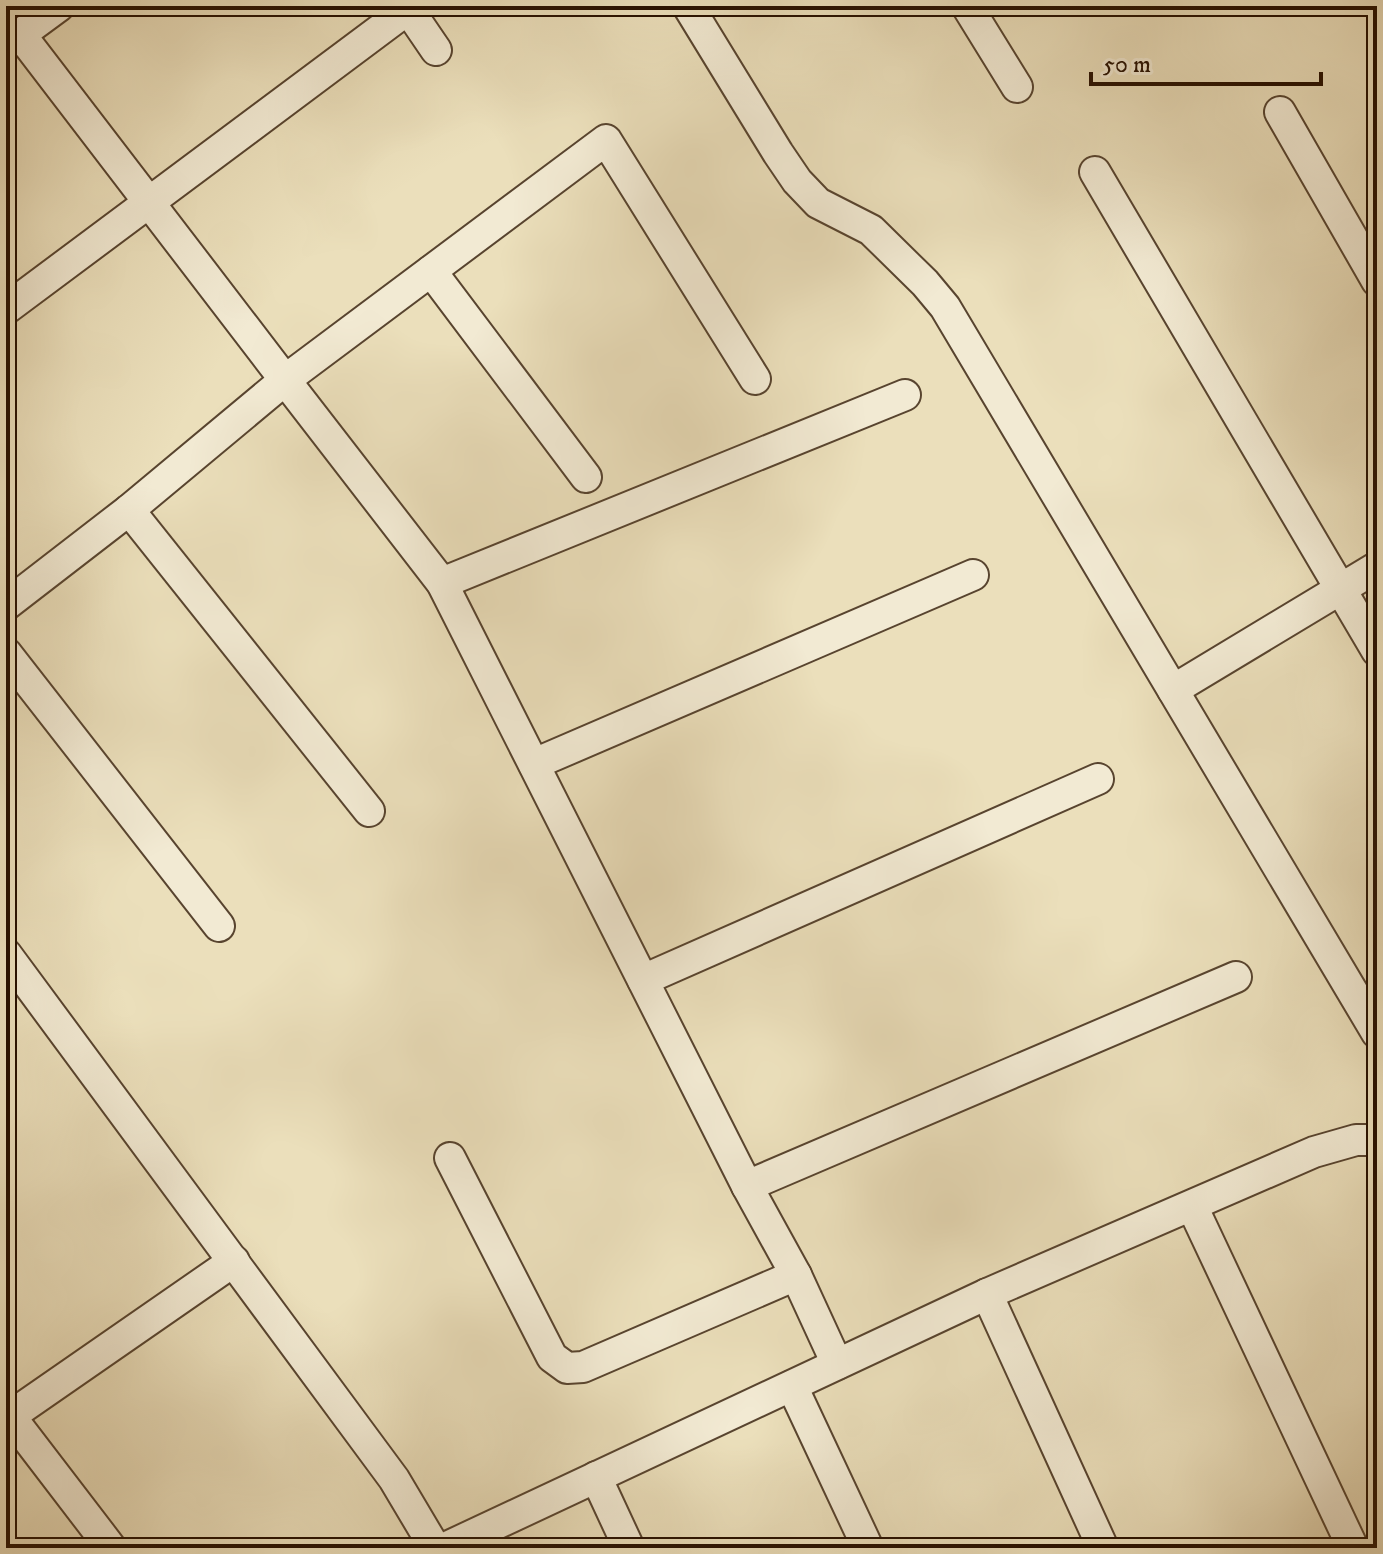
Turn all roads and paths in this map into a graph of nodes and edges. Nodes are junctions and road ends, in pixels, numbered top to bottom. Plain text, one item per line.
1 (59, 6) edge
2 (688, 6) edge
3 (967, 6) edge
4 (407, 7) edge
5 (13, 40) edge
6 (436, 50) dead end
7 (1017, 87) dead end
8 (1280, 112) dead end
9 (1095, 172) dead end
10 (149, 202) junction
11 (431, 271) junction
12 (1377, 281) edge
13 (6, 309) edge
14 (755, 379) dead end
15 (285, 380) junction
16 (905, 395) dead end
17 (586, 477) dead end
18 (129, 510) junction
19 (1377, 567) edge
20 (973, 575) dead end
21 (442, 583) junction
22 (1340, 589) junction
23 (6, 605) edge
24 (1377, 651) edge
25 (6, 653) edge
26 (1173, 690) junction
27 (534, 764) junction
28 (1098, 779) dead end
29 (369, 811) dead end
30 (219, 926) dead end
31 (6, 954) edge
32 (1236, 977) dead end
33 (643, 980) junction
34 (1377, 1033) edge
35 (1377, 1140) edge
36 (450, 1158) dead end
37 (747, 1186) junction
38 (1192, 1206) junction
39 (234, 1261) junction
40 (796, 1275) junction
41 (987, 1294) junction
42 (837, 1364) junction
43 (792, 1386) junction
44 (8, 1418) edge
45 (596, 1477) junction
46 (111, 1548) edge
47 (435, 1548) edge
48 (445, 1548) edge
49 (629, 1548) edge
50 (868, 1548) edge
51 (1103, 1548) edge
52 (1353, 1548) edge

1 - 5 street
2 - 26 street
3 - 7 street
4 - 6 street
4 - 10 street
5 - 10 street
8 - 12 street
9 - 22 street
10 - 13 street
10 - 15 street
11 - 14 street
11 - 15 street
11 - 17 street
15 - 18 street
15 - 21 street
16 - 21 street
18 - 23 street
18 - 29 street
19 - 22 street
20 - 27 street
21 - 27 street
22 - 24 street
22 - 26 street
25 - 30 street
26 - 34 street
27 - 33 street
28 - 33 street
31 - 39 street
32 - 37 street
33 - 37 street
35 - 38 street
36 - 40 street
37 - 40 street
38 - 41 street
38 - 52 street
39 - 44 street
39 - 47 street
40 - 42 street
41 - 42 street
41 - 51 street
42 - 43 street
43 - 45 street
43 - 50 street
44 - 46 street
45 - 48 street
45 - 49 street

